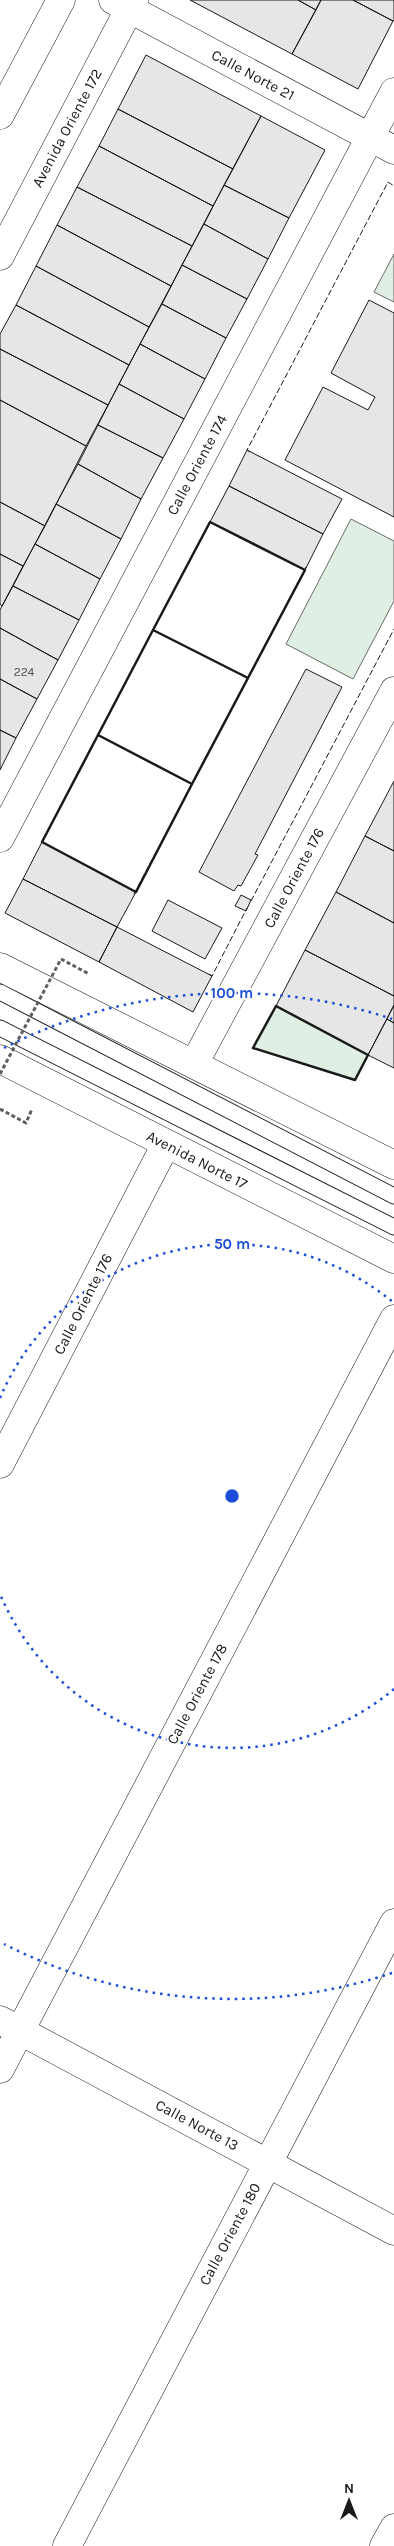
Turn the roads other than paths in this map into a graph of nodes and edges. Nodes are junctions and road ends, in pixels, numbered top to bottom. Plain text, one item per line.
1 (61, 0) edge
2 (126, 3) edge
3 (394, 92) edge
4 (0, 115) edge
5 (370, 137) junction
6 (394, 150) edge
7 (0, 256) edge
8 (394, 691) edge
9 (0, 838) edge
10 (0, 967) edge
11 (0, 992) edge
12 (0, 1028) edge
13 (0, 1059) edge
14 (194, 1064) junction
15 (166, 1144) junction
16 (394, 1165) edge
17 (394, 1196) edge
18 (394, 1227) edge
19 (394, 1258) edge
20 (394, 1320) edge
21 (0, 1464) edge
22 (394, 1923) edge
23 (10, 2025) edge
24 (0, 2069) edge
25 (267, 2162) junction
26 (394, 2231) edge
27 (394, 2528) edge
28 (67, 2546) edge
29 (384, 2546) edge

1 - 4 street
2 - 5 street, Calle Norte 21
2 - 7 street, Avenida Oriente 172
3 - 5 street, Calle Oriente 174
5 - 6 street, Calle Norte 21
5 - 9 street, Calle Oriente 174
8 - 14 street, Calle Oriente 176
10 - 14 street
11 - 17 lane
12 - 18 lane
13 - 15 street, Avenida Norte 17
14 - 16 street
15 - 19 street, Avenida Norte 17
15 - 21 street, Calle Oriente 176
20 - 23 street, Calle Oriente 178
22 - 25 street, Calle Oriente 180
23 - 24 street, Calle Oriente 178
23 - 25 street, Calle Norte 13
25 - 26 street, Calle Norte 13
25 - 28 street, Calle Oriente 180
27 - 29 street

